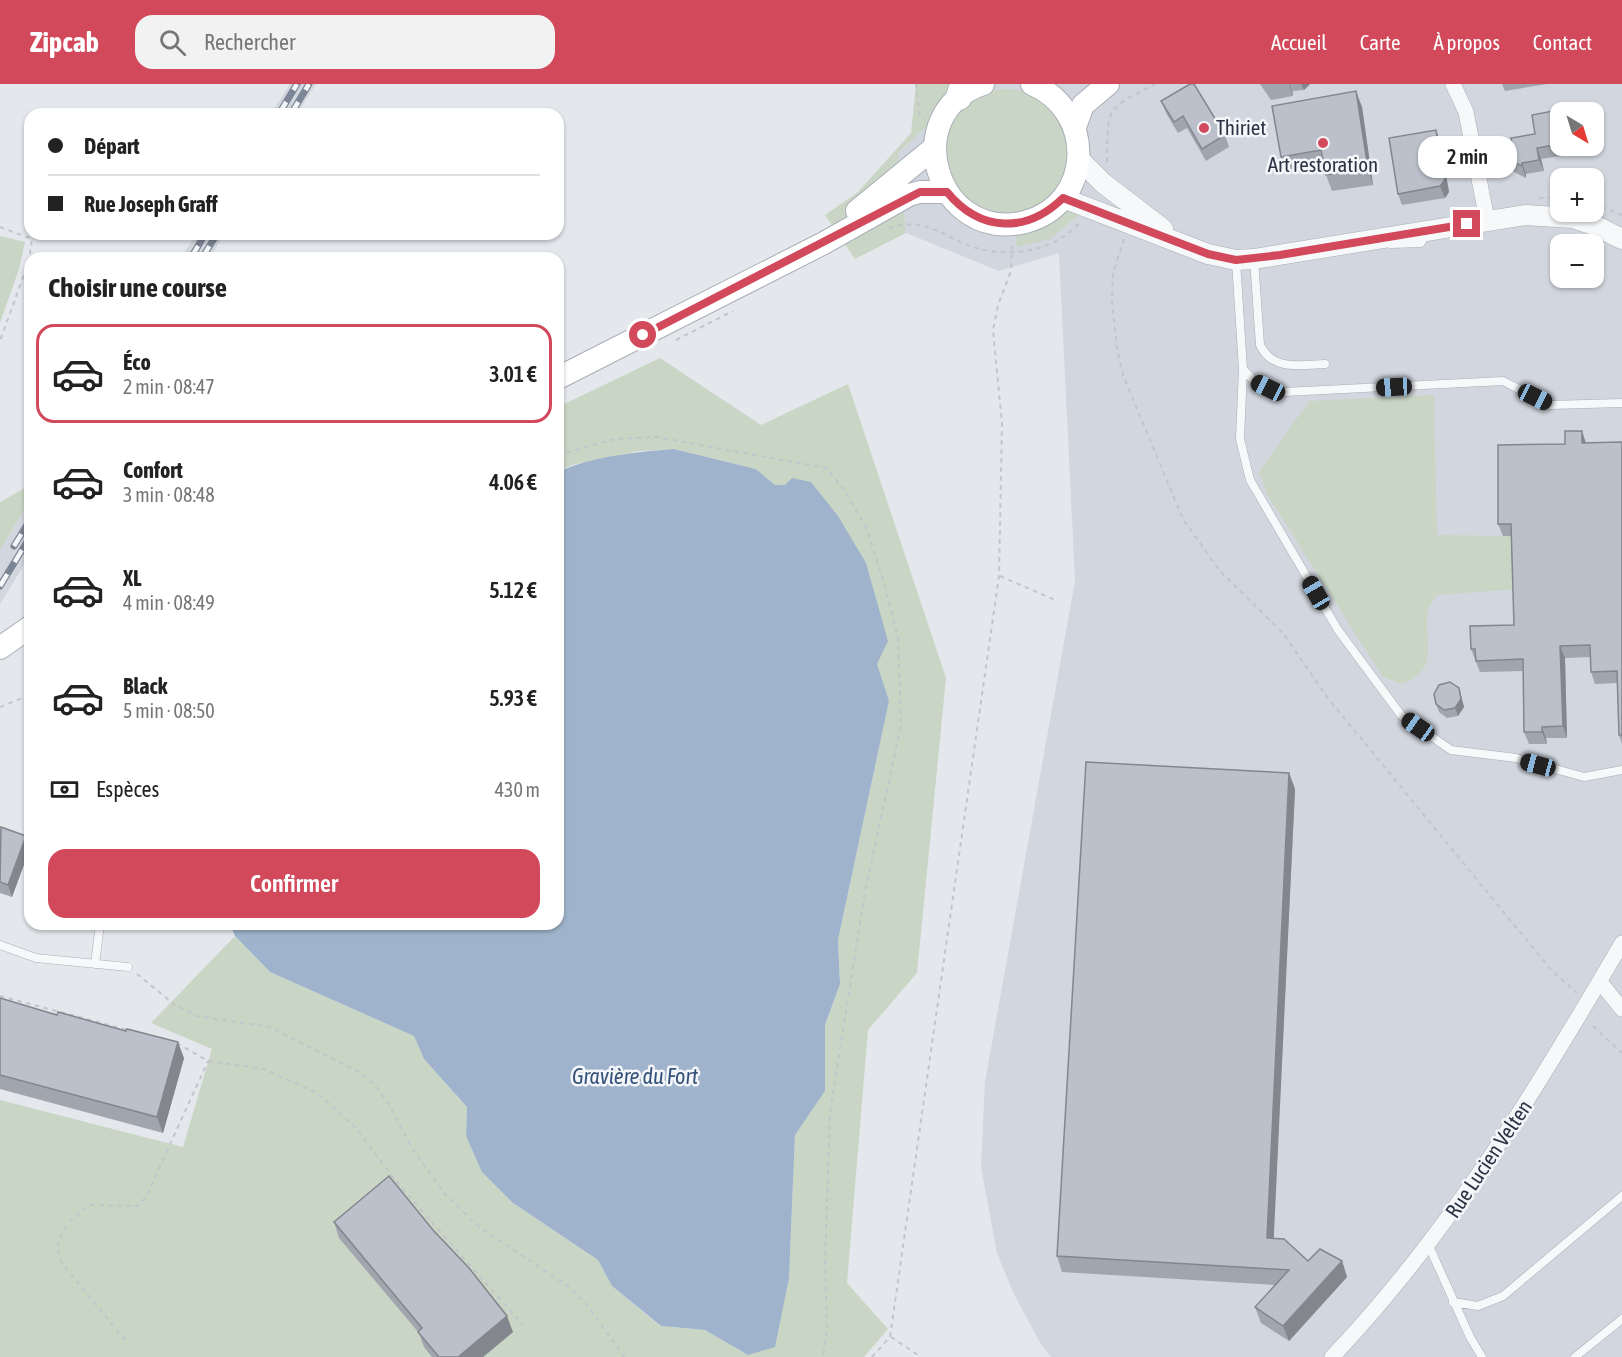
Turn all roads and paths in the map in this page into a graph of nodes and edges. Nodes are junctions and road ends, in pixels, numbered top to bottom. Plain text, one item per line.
1 (916, 84) edge
2 (983, 84) edge
3 (1108, 84) edge
4 (1155, 84) edge
5 (1453, 84) edge
6 (1045, 86) edge
7 (961, 91) edge
8 (1075, 127) junction
9 (936, 137) junction
10 (1079, 159) junction
11 (1106, 170) dead end
12 (947, 192) junction
13 (1063, 198) junction
14 (1550, 198) edge
15 (1528, 199) dead end
16 (1604, 208) edge
17 (1622, 215) edge
18 (1081, 220) dead end
19 (1487, 220) junction
20 (0, 227) edge
21 (883, 230) dead end
22 (1126, 234) dead end
23 (24, 236) edge
24 (1622, 239) edge
25 (1180, 242) junction
26 (1013, 252) junction
27 (1245, 259) junction
28 (771, 269) junction
29 (24, 275) edge
30 (740, 307) dead end
31 (0, 340) edge
32 (668, 344) dead end
33 (1325, 364) dead end
34 (1243, 369) junction
35 (564, 375) edge
36 (1622, 403) edge
37 (564, 453) edge
38 (999, 576) junction
39 (1055, 600) dead end
40 (24, 631) edge
41 (0, 648) edge
42 (24, 697) edge
43 (0, 707) edge
44 (1622, 770) edge
45 (99, 930) edge
46 (1622, 944) edge
47 (0, 945) edge
48 (95, 964) junction
49 (128, 967) joint
50 (1600, 982) junction
51 (1580, 994) dead end
52 (0, 996) edge
53 (1622, 1009) edge
54 (1593, 1026) dead end
55 (132, 1030) edge
56 (176, 1043) edge
57 (1622, 1053) edge
58 (208, 1061) junction
59 (1622, 1196) edge
60 (1428, 1244) junction
61 (1453, 1302) junction
62 (1622, 1319) edge
63 (523, 1325) dead end
64 (890, 1337) junction
65 (125, 1340) dead end
66 (624, 1357) edge
67 (823, 1357) edge
68 (872, 1357) edge
69 (921, 1357) edge
70 (1332, 1357) edge
71 (1482, 1357) edge
72 (1575, 1357) edge

1 - 9 path
2 - 7 main road
3 - 8 main road
4 - 11 path
5 - 19 street
6 - 8 main road
7 - 9 main road
8 - 10 main road
9 - 12 main road
9 - 28 main road
10 - 13 main road
10 - 25 street
12 - 13 main road
12 - 28 main road
13 - 25 street
14 - 15 path
16 - 17 path
18 - 26 path
19 - 24 street
19 - 27 street
20 - 23 path
21 - 26 path
22 - 51 path
25 - 27 street
26 - 38 path
27 - 33 lane
27 - 34 lane
28 - 35 main road
29 - 31 path
30 - 32 path
34 - 36 lane
34 - 44 lane
37 - 67 path
38 - 39 path
38 - 64 path
40 - 41 main road
42 - 43 path
45 - 48 lane
46 - 50 street, Rue Lucien Velten
47 - 48 lane
48 - 49 lane
49 - 66 path
50 - 53 street
50 - 60 street, Rue Lucien Velten
52 - 55 path
54 - 57 path
56 - 58 path
58 - 63 path
58 - 65 path
59 - 61 lane
60 - 61 lane
60 - 70 street, Rue Lucien Velten
61 - 71 lane
62 - 72 lane
64 - 68 path
64 - 69 path

